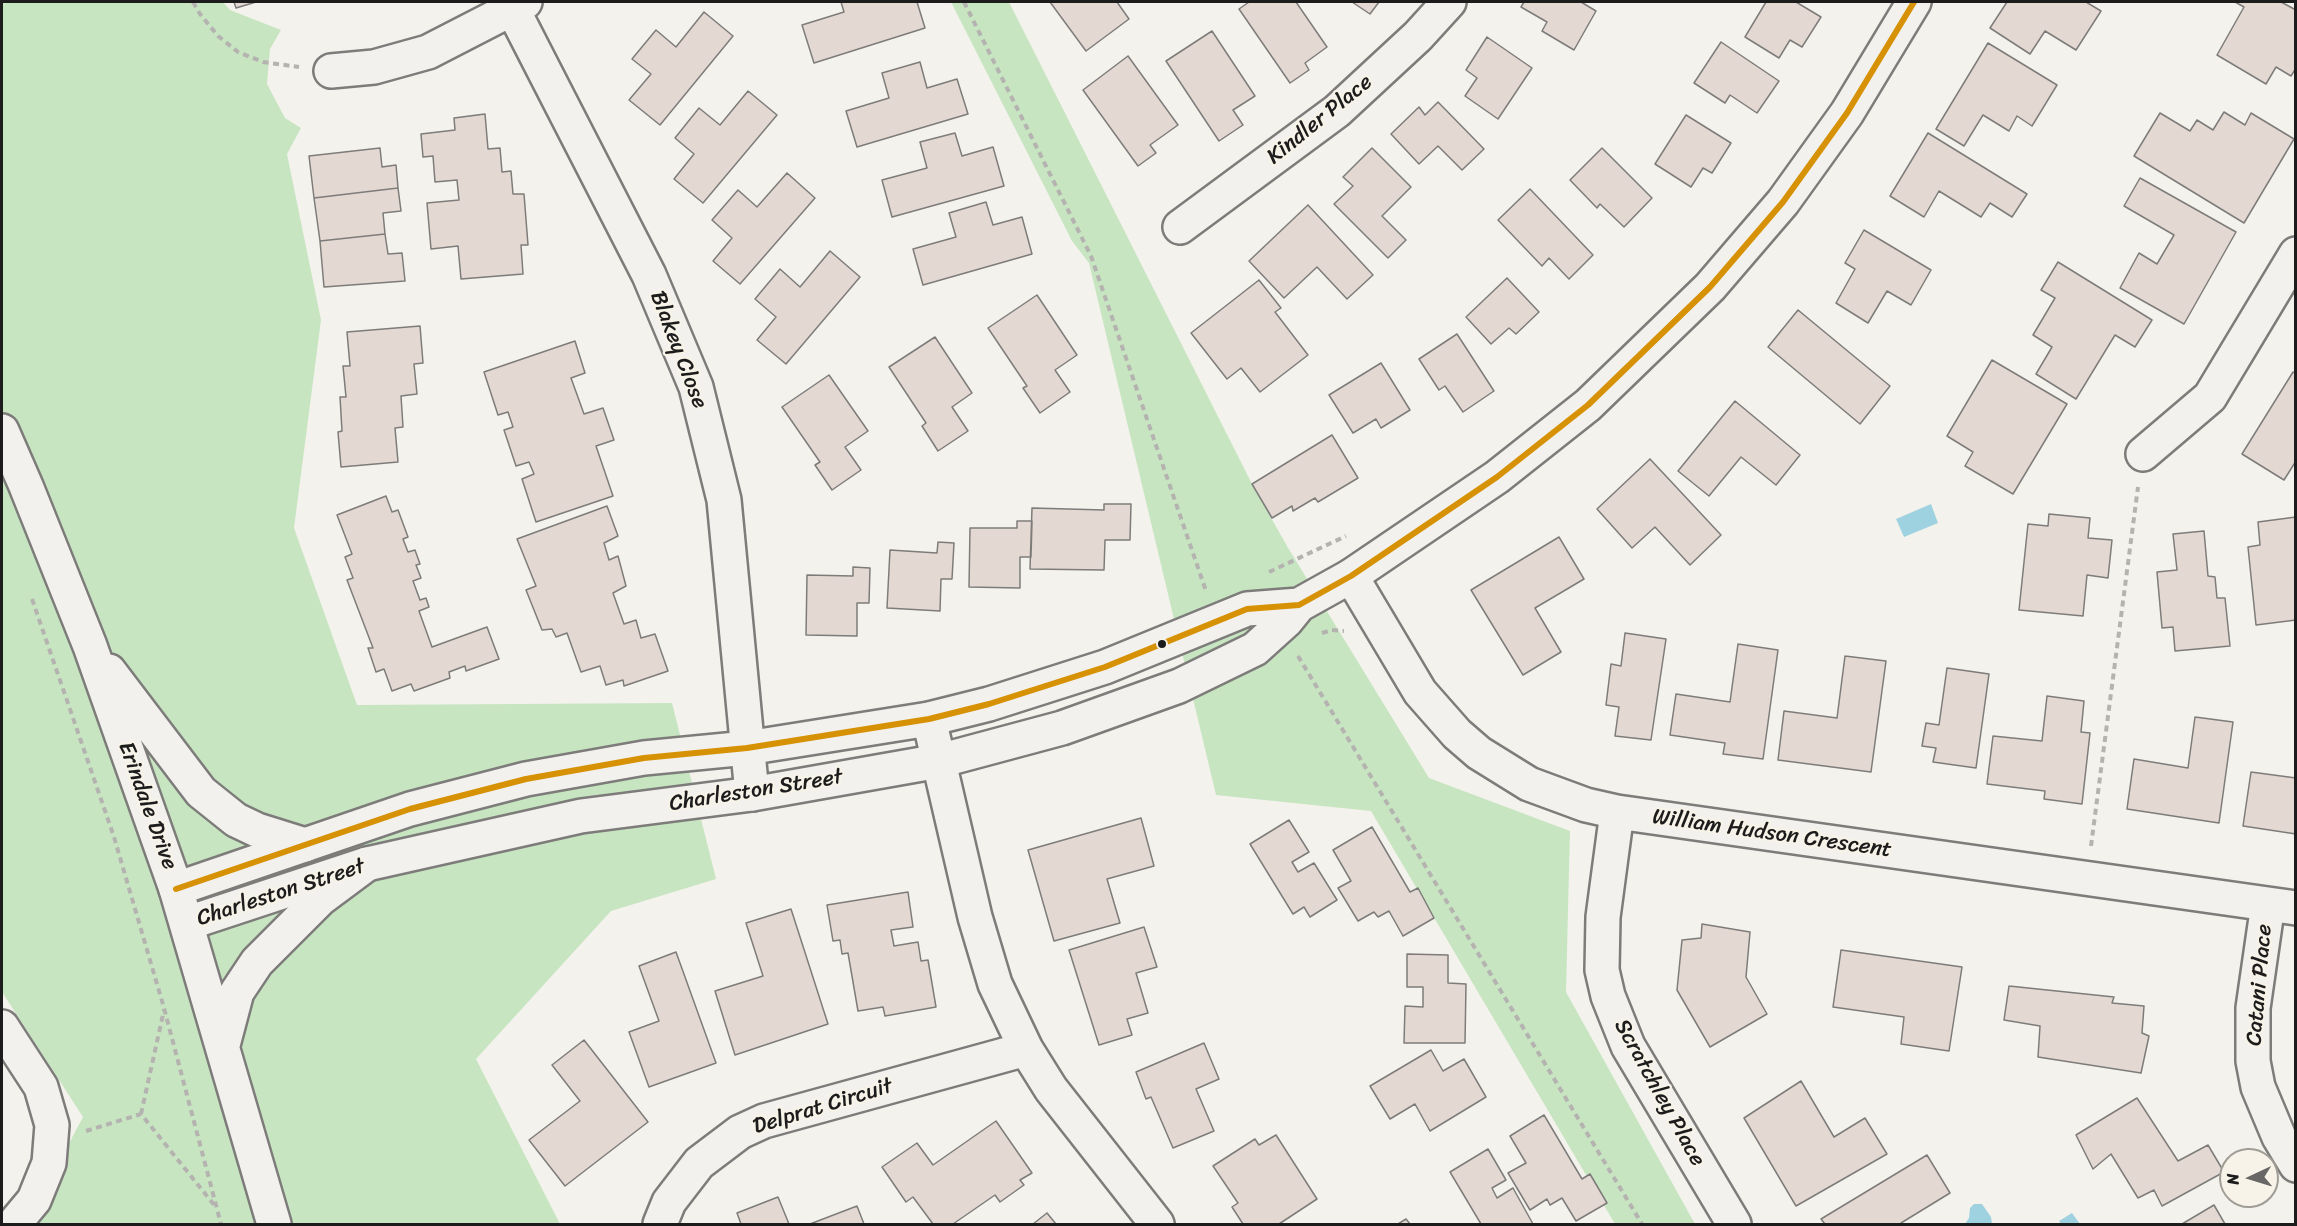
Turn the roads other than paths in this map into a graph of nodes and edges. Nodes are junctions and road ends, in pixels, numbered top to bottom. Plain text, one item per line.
1 (1449, 2) edge
2 (1914, 2) edge
3 (519, 5) edge
4 (331, 71) road end
5 (1180, 227) dead end
6 (2295, 254) edge
7 (2, 431) edge
8 (2143, 454) road end
9 (1351, 576) junction
10 (1299, 605) junction
11 (90, 646) junction
12 (929, 719) junction
13 (747, 748) junction
14 (939, 761) junction
15 (752, 794) junction
16 (1617, 812) junction
17 (305, 845) junction
18 (367, 864) junction
19 (176, 889) junction
20 (2282, 906) edge
21 (188, 923) junction
22 (2, 1027) edge
23 (223, 1047) junction
24 (1026, 1049) junction
25 (2295, 1165) edge
26 (14, 1224) edge
27 (274, 1224) edge
28 (660, 1224) edge
29 (1156, 1224) edge
30 (1734, 1224) edge

1 - 5 street, Kindler Place
2 - 9 street, Charleston Street
3 - 4 street, Blakey Close
3 - 13 street, Blakey Close
6 - 8 street
7 - 11 street, Erindale Drive
9 - 10 street, Charleston Street
9 - 16 street, William Hudson Crescent
10 - 12 street, Charleston Street
10 - 14 street, Charleston Street
11 - 17 street
11 - 19 street, Erindale Drive
12 - 13 street, Charleston Street
12 - 14 street
13 - 15 street, Blakey Close
13 - 17 street, Charleston Street
14 - 15 street, Charleston Street
14 - 24 street
15 - 18 street, Charleston Street
16 - 20 street, William Hudson Crescent
16 - 30 street, Scratchley Place
17 - 19 street, Charleston Street
18 - 21 street, Charleston Street
18 - 23 street
19 - 21 street, Erindale Drive
20 - 25 street, Catani Place
21 - 23 street, Erindale Drive
22 - 26 street
23 - 27 street, Erindale Drive
24 - 28 street, Delprat Circuit
24 - 29 street

